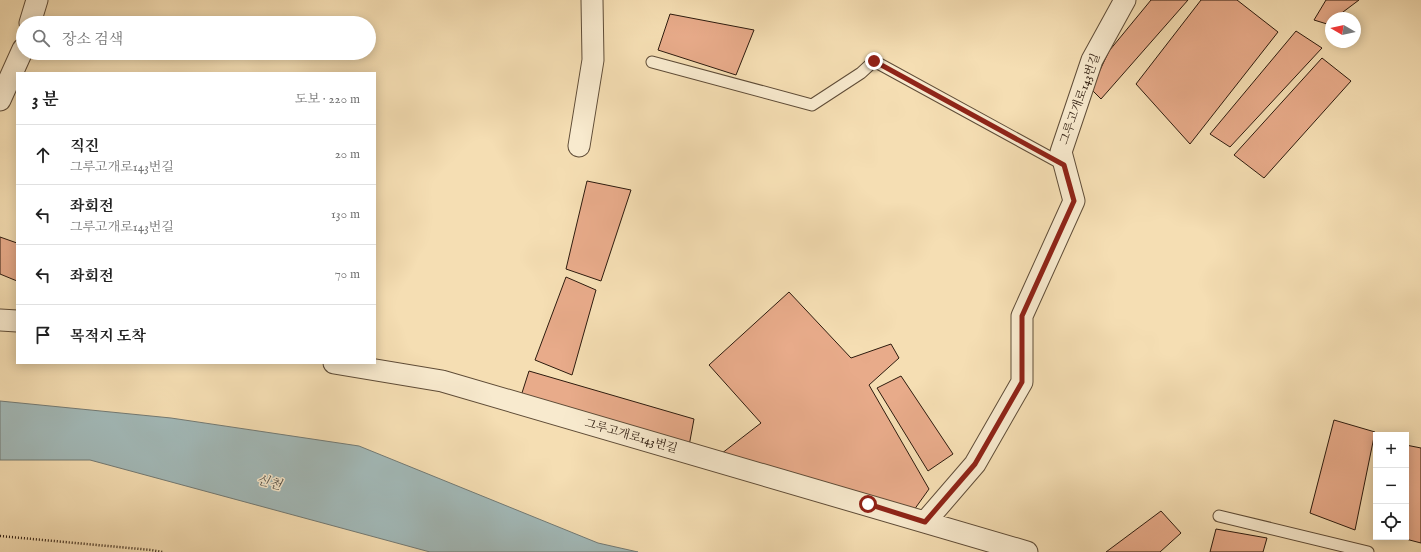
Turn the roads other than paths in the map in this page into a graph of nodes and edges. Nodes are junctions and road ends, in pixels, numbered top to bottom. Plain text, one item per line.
1 (37, 0) edge
2 (592, 0) edge
3 (1125, 0) edge
4 (32, 16) edge
5 (18, 60) edge
6 (652, 62) dead end
7 (0, 100) edge
8 (580, 146) dead end
9 (1064, 165) junction
10 (0, 320) edge
11 (16, 321) edge
12 (340, 364) edge
13 (1219, 516) dead end
14 (925, 522) junction
15 (1027, 552) edge
16 (1368, 552) edge

1 - 4 street
2 - 8 street
3 - 9 street, 그루고개로143번길
5 - 7 street
6 - 9 lane
9 - 14 street, 그루고개로143번길
10 - 11 street
12 - 14 street, 그루고개로143번길
13 - 16 lane
14 - 15 street, 그루고개로143번길

